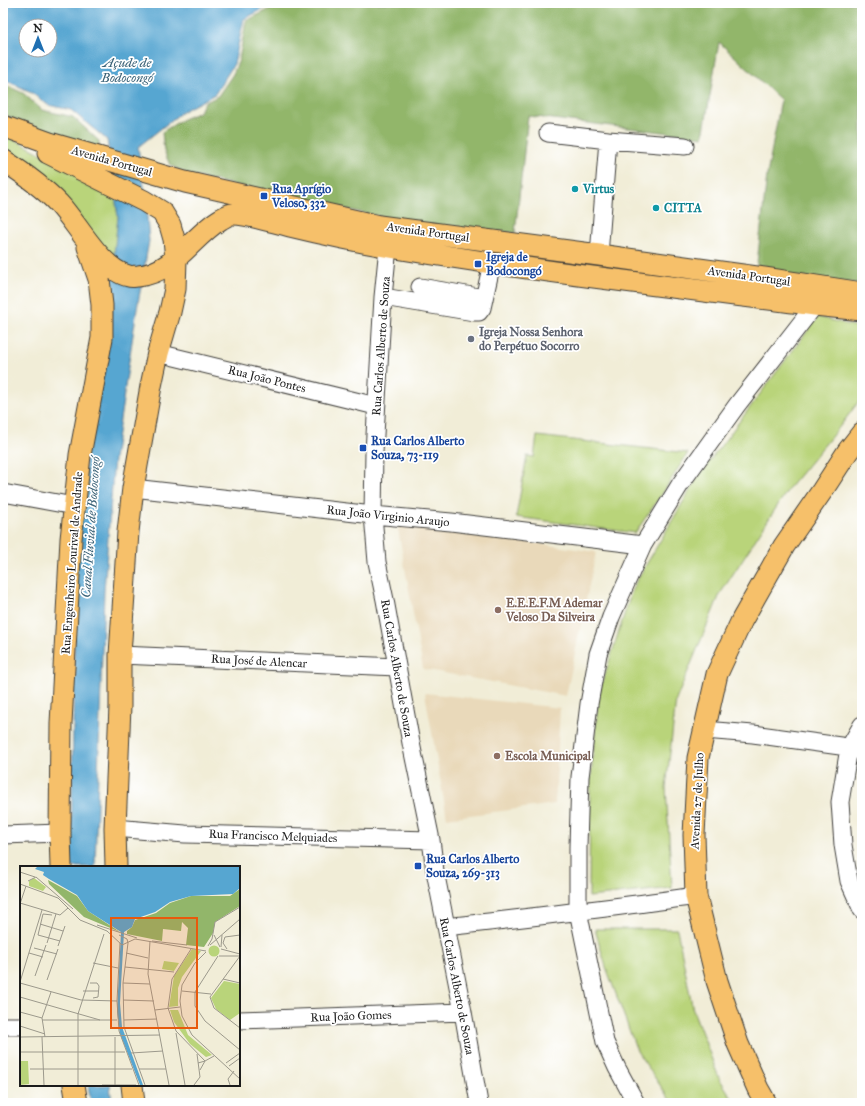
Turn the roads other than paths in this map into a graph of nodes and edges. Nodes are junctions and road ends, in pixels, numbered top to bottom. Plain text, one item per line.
1 (3, 126) edge
2 (3, 129) edge
3 (548, 133) dead end
4 (608, 140) junction
5 (685, 146) dead end
6 (3, 160) edge
7 (391, 238) junction
8 (85, 239) junction
9 (175, 249) junction
10 (600, 255) junction
11 (492, 263) junction
12 (420, 287) dead end
13 (383, 297) junction
14 (484, 298) junction
15 (857, 301) edge
16 (815, 306) junction
17 (158, 353) junction
18 (376, 406) junction
19 (862, 433) edge
20 (133, 488) junction
21 (3, 493) edge
22 (74, 506) junction
23 (373, 515) junction
24 (643, 545) junction
25 (120, 655) junction
26 (398, 667) junction
27 (862, 725) edge
28 (704, 730) junction
29 (856, 749) edge
30 (115, 828) junction
31 (60, 833) junction
32 (3, 835) edge
33 (431, 840) junction
34 (61, 866) edge
35 (116, 866) edge
36 (696, 896) junction
37 (578, 910) junction
38 (862, 910) edge
39 (446, 927) junction
40 (463, 1012) junction
41 (240, 1020) edge
42 (3, 1026) edge
43 (20, 1026) edge
44 (74, 1086) edge
45 (132, 1086) edge
46 (77, 1103) edge
47 (134, 1103) edge
48 (479, 1103) edge
49 (636, 1103) edge
50 (766, 1103) edge

1 - 7 main road, Avenida Portugal
2 - 9 main road, Avenida Portugal
3 - 4 street
4 - 5 street
4 - 10 street
6 - 8 main road, Avenida Portugal
7 - 9 main road, Avenida Portugal
7 - 10 main road, Avenida Portugal
7 - 11 main road, Avenida Portugal
7 - 13 street, Rua Carlos Alberto de Souza
8 - 9 main road, Avenida Portugal
8 - 22 main road, Rua Engenheiro Lourival de Andrade
9 - 17 main road
10 - 15 main road, Avenida Portugal
11 - 14 street
11 - 16 main road, Avenida Portugal
12 - 14 street
13 - 14 street
13 - 18 street, Rua Carlos Alberto de Souza
15 - 16 main road, Avenida Portugal
16 - 24 street
17 - 18 street, Rua João Pontes
17 - 20 main road
18 - 23 street, Rua Carlos Alberto de Souza
19 - 28 main road, Avenida 27 de Julho
20 - 23 street, Rua João Virginio Araujo
20 - 25 main road
21 - 22 street
22 - 31 main road, Rua Engenheiro Lourival de Andrade
23 - 24 street, Rua João Virginio Araujo
23 - 26 street, Rua Carlos Alberto de Souza
24 - 37 street
25 - 26 street, Rua José de Alencar
25 - 30 main road
26 - 33 street, Rua Carlos Alberto de Souza
27 - 29 street
28 - 29 street
28 - 36 main road, Avenida 27 de Julho
29 - 38 street
30 - 33 street, Rua Francisco Melquiades
30 - 35 main road
31 - 32 street
31 - 34 main road, Rua Engenheiro Lourival de Andrade
33 - 39 street, Rua Carlos Alberto de Souza
36 - 37 street
36 - 50 main road, Avenida 27 de Julho
37 - 39 street
37 - 49 street
39 - 40 street, Rua Carlos Alberto de Souza
40 - 41 street, Rua João Gomes
40 - 48 street, Rua Carlos Alberto de Souza
42 - 43 street
44 - 46 main road
45 - 47 main road

